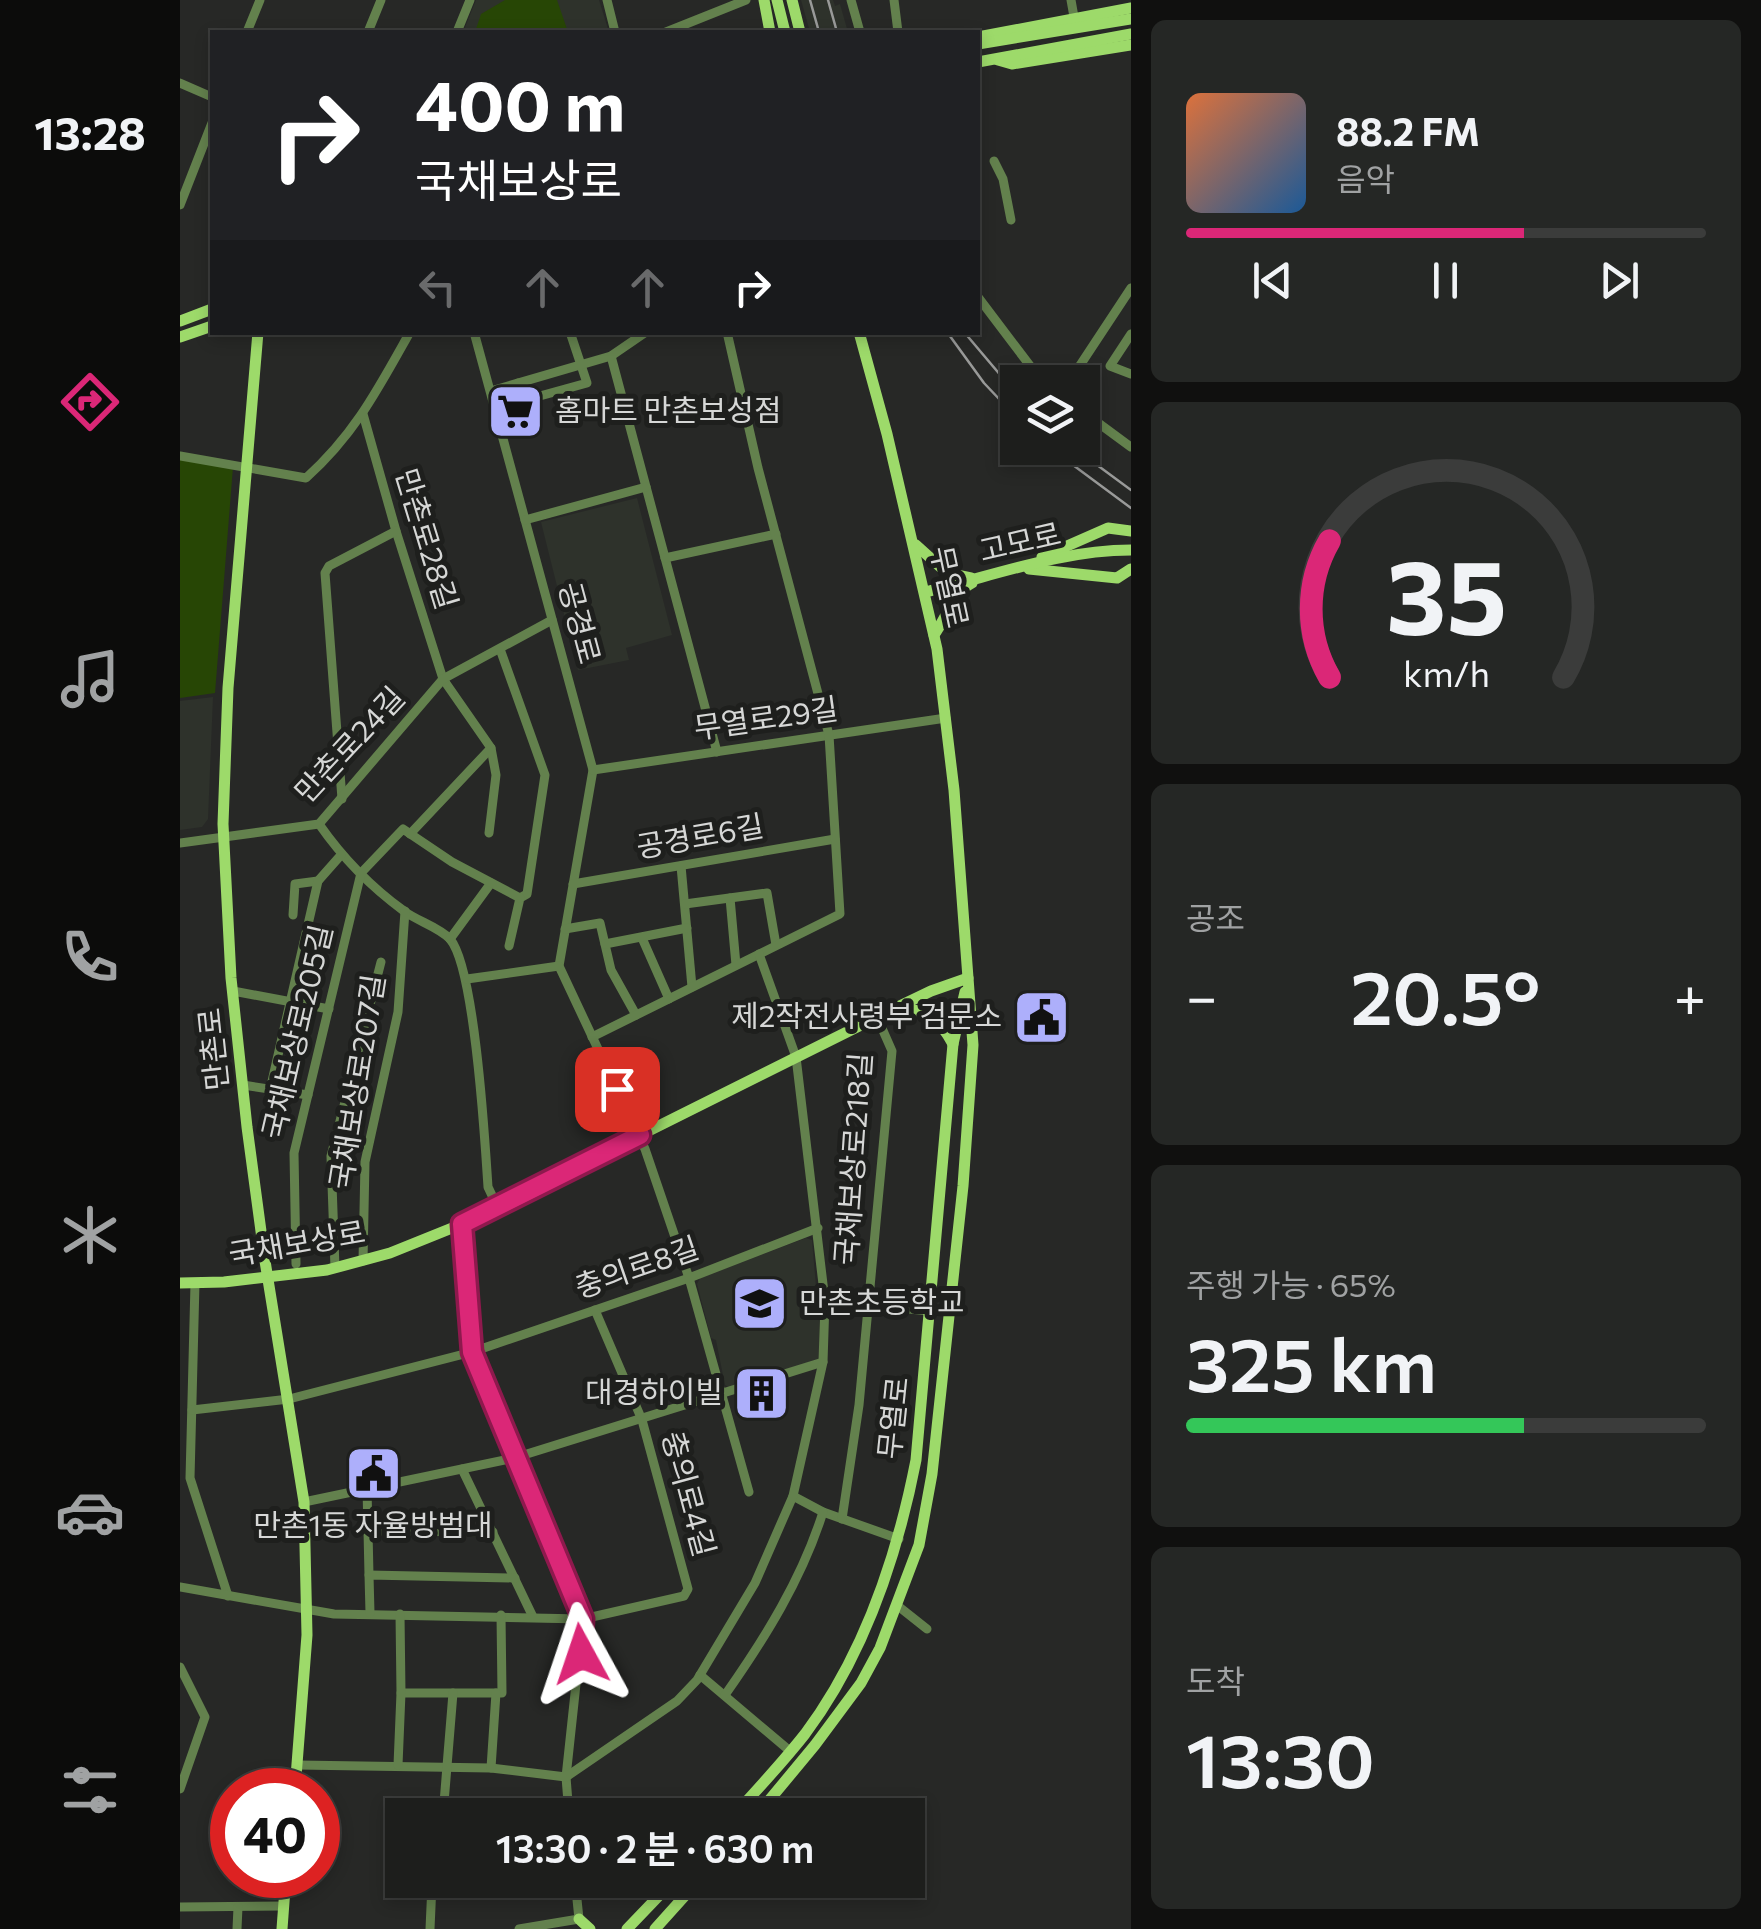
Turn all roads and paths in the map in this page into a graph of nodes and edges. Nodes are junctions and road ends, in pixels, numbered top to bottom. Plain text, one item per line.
1 (260, 0) edge
2 (470, 0) edge
3 (607, 0) edge
4 (746, 0) edge
5 (764, 0) edge
6 (777, 0) edge
7 (792, 0) edge
8 (851, 0) edge
9 (894, 0) edge
10 (1072, 0) edge
11 (377, 1) edge
12 (1131, 8) edge
13 (1074, 17) junction
14 (1131, 19) edge
15 (248, 30) edge
16 (369, 30) edge
17 (458, 30) edge
18 (614, 30) edge
19 (671, 30) edge
20 (770, 30) edge
21 (784, 30) edge
22 (800, 30) edge
23 (859, 30) edge
24 (898, 30) edge
25 (1131, 34) edge
26 (980, 40) edge
27 (980, 41) edge
28 (1131, 45) edge
29 (994, 59) junction
30 (980, 62) edge
31 (180, 84) edge
32 (210, 97) edge
33 (210, 130) edge
34 (994, 161) dead end
35 (180, 205) edge
36 (1011, 220) dead end
37 (1131, 288) edge
38 (980, 300) edge
39 (210, 310) edge
40 (180, 321) edge
41 (210, 327) edge
42 (1131, 334) edge
43 (258, 335) edge
44 (408, 335) edge
45 (475, 335) edge
46 (571, 335) edge
47 (642, 335) edge
48 (727, 335) edge
49 (860, 335) edge
50 (180, 337) edge
51 (611, 356) junction
52 (582, 364) junction
53 (1030, 365) edge
54 (1080, 365) edge
55 (1131, 374) edge
56 (518, 383) junction
57 (491, 391) junction
58 (363, 414) junction
59 (1100, 424) edge
60 (1131, 446) edge
61 (180, 456) edge
62 (246, 468) junction
63 (646, 486) junction
64 (525, 520) junction
65 (396, 531) junction
66 (1131, 531) edge
67 (776, 534) junction
68 (914, 543) junction
69 (1130, 550) edge
70 (665, 558) junction
71 (1020, 568) junction
72 (1131, 569) edge
73 (980, 578) junction
74 (925, 592) junction
75 (552, 620) junction
76 (934, 635) junction
77 (500, 649) junction
78 (444, 679) junction
79 (946, 718) junction
80 (830, 735) junction
81 (490, 748) junction
82 (717, 752) junction
83 (593, 770) junction
84 (342, 799) junction
85 (319, 824) junction
86 (489, 833) dead end
87 (410, 834) junction
88 (224, 836) junction
89 (836, 839) junction
90 (180, 843) edge
91 (341, 855) junction
92 (681, 866) junction
93 (361, 873) junction
94 (318, 881) junction
95 (491, 883) junction
96 (573, 884) junction
97 (520, 898) junction
98 (730, 898) junction
99 (684, 904) junction
100 (404, 911) junction
101 (292, 914) dead end
102 (687, 928) junction
103 (565, 929) junction
104 (642, 938) junction
105 (450, 940) junction
106 (605, 944) junction
107 (776, 945) junction
108 (510, 946) dead end
109 (759, 954) junction
110 (381, 962) dead end
111 (736, 965) junction
112 (558, 966) junction
113 (968, 978) junction
114 (467, 979) junction
115 (692, 987) junction
116 (233, 991) junction
117 (669, 999) junction
118 (292, 1000) junction
119 (895, 1008) junction
120 (329, 1009) junction
121 (636, 1015) junction
122 (877, 1017) junction
123 (592, 1036) junction
124 (953, 1044) junction
125 (796, 1057) junction
126 (243, 1085) junction
127 (270, 1090) junction
128 (308, 1095) junction
129 (640, 1135) junction
130 (498, 1206) junction
131 (462, 1224) junction
132 (818, 1228) junction
133 (364, 1261) junction
134 (296, 1264) dead end
135 (335, 1268) junction
136 (270, 1278) junction
137 (690, 1278) junction
138 (180, 1283) edge
139 (194, 1284) junction
140 (824, 1301) junction
141 (869, 1306) junction
142 (595, 1310) junction
143 (930, 1311) junction
144 (472, 1352) junction
145 (824, 1362) junction
146 (180, 1368) edge
147 (192, 1369) junction
148 (724, 1394) junction
149 (289, 1399) junction
150 (192, 1410) junction
151 (642, 1420) junction
152 (514, 1458) junction
153 (462, 1469) junction
154 (185, 1478) edge
155 (367, 1489) junction
156 (749, 1492) dead end
157 (793, 1496) junction
158 (304, 1502) junction
159 (823, 1512) junction
160 (842, 1519) junction
161 (368, 1531) junction
162 (493, 1532) junction
163 (899, 1539) junction
164 (370, 1575) junction
165 (515, 1578) junction
166 (180, 1587) edge
167 (879, 1594) junction
168 (228, 1596) junction
169 (898, 1606) junction
170 (304, 1610) junction
171 (370, 1613) junction
172 (400, 1614) junction
173 (501, 1615) junction
174 (533, 1617) junction
175 (583, 1619) junction
176 (927, 1629) dead end
177 (180, 1667) edge
178 (700, 1674) junction
179 (401, 1693) junction
180 (453, 1693) junction
181 (499, 1693) junction
182 (725, 1695) junction
183 (790, 1751) junction
184 (298, 1765) junction
185 (398, 1765) junction
186 (446, 1766) junction
187 (298, 1768) edge
188 (492, 1768) junction
189 (566, 1777) junction
190 (180, 1789) edge
191 (443, 1798) edge
192 (568, 1798) edge
193 (749, 1798) edge
194 (771, 1798) edge
195 (284, 1898) edge
196 (433, 1898) edge
197 (577, 1898) edge
198 (657, 1898) edge
199 (683, 1898) edge
200 (283, 1906) junction
201 (180, 1907) edge
202 (238, 1907) junction
203 (579, 1924) edge
204 (237, 1929) edge
205 (282, 1929) edge
206 (430, 1929) edge
207 (519, 1929) edge
208 (590, 1929) edge
209 (627, 1929) edge
210 (655, 1929) edge

1 - 15 street
2 - 17 street
3 - 18 street
4 - 19 street
5 - 20 main road
6 - 21 main road
7 - 22 main road
8 - 23 street
9 - 24 street
10 - 13 street
11 - 16 street
12 - 13 main road
13 - 26 main road
14 - 27 main road
25 - 29 main road
28 - 29 main road
29 - 30 main road
31 - 32 street
33 - 35 street
34 - 36 street
37 - 54 street
38 - 53 street
39 - 40 main road
41 - 50 main road
42 - 55 street
43 - 62 main road, 만촌로
44 - 58 street
45 - 57 street, 공경로
46 - 52 street
47 - 51 street
48 - 67 street
49 - 68 main road, 무열로
51 - 52 street
51 - 63 street
52 - 56 street
52 - 56 street
56 - 57 street
57 - 64 street, 공경로
58 - 62 street
58 - 65 street, 만촌로28길
59 - 60 street
61 - 62 street
62 - 88 main road, 만촌로
63 - 64 street
63 - 70 street
64 - 75 street, 공경로
65 - 78 street, 만촌로28길
65 - 84 street
66 - 71 main road
67 - 70 street
67 - 80 street
68 - 73 main road
68 - 74 main road, 무열로
69 - 71 main road, 고모로
70 - 82 street
71 - 72 main road
71 - 73 main road, 고모로
73 - 74 main road, 고모로
73 - 76 main road
74 - 76 main road, 무열로
75 - 77 street, 만촌로24길
75 - 83 street, 공경로
76 - 79 main road, 무열로
77 - 78 street, 만촌로24길
77 - 97 street
78 - 81 street, 만촌로24길
78 - 84 street, 만촌로24길
79 - 80 street, 무열로29길
79 - 113 main road, 무열로
80 - 82 street, 무열로29길
80 - 89 street
81 - 86 street
81 - 87 street
82 - 83 street, 무열로29길
83 - 96 street, 공경로
84 - 85 street, 만촌로24길
85 - 88 street, 만촌로24길
85 - 91 street
87 - 93 street
87 - 95 street
88 - 90 street, 만촌로24길
88 - 116 main road, 만촌로
89 - 92 street, 공경로6길
89 - 107 street
91 - 93 street
91 - 94 street
92 - 96 street, 공경로6길
92 - 99 street
93 - 100 street
93 - 120 street, 국채보상로205길
94 - 101 street
94 - 118 street
95 - 97 street
95 - 105 street
96 - 103 street, 공경로
97 - 108 street
98 - 99 street
98 - 107 street
98 - 111 street
99 - 102 street
100 - 105 street
100 - 133 street, 국채보상로207길
102 - 104 street
102 - 115 street
103 - 106 street
103 - 112 street, 공경로
104 - 106 street
104 - 117 street
105 - 114 street
106 - 121 street
107 - 109 street
109 - 111 street
109 - 125 street
110 - 135 street, 국채보상로207길
111 - 115 street
112 - 114 street
112 - 123 street
113 - 119 main road, 국채보상로
113 - 124 main road, 무열로
113 - 169 main road, 무열로
114 - 130 street
115 - 117 street
116 - 118 street
116 - 126 main road, 만촌로
117 - 121 street
118 - 120 street
118 - 127 street
119 - 122 main road, 국채보상로
119 - 124 main road
120 - 128 street, 국채보상로205길
121 - 123 street
122 - 125 main road, 국채보상로
122 - 141 street, 국채보상로218길
123 - 129 street
124 - 143 main road, 무열로
125 - 129 main road, 국채보상로
125 - 132 street
126 - 127 street
126 - 136 main road, 만촌로
127 - 128 street
128 - 134 street, 국채보상로205길
129 - 130 main road, 국채보상로
129 - 137 street
130 - 131 main road, 국채보상로
131 - 133 main road, 국채보상로
131 - 144 street
132 - 137 street, 충의로8길
132 - 140 street
133 - 135 main road, 국채보상로
135 - 136 main road, 국채보상로
136 - 139 main road, 국채보상로
136 - 149 main road, 만촌로
137 - 142 street, 충의로8길
137 - 148 street
138 - 139 main road, 국채보상로
139 - 147 street
140 - 141 street
140 - 145 street
141 - 143 street
141 - 160 street, 국채보상로218길
142 - 144 street, 충의로8길
142 - 151 street
143 - 163 main road, 무열로
144 - 149 street, 충의로8길
144 - 152 street
145 - 148 street
145 - 157 street
146 - 147 street
147 - 150 street
148 - 151 street
148 - 156 street
149 - 150 street
149 - 158 main road, 만촌로
150 - 154 street
151 - 152 street
151 - 175 street, 충의로4길
152 - 153 street
152 - 175 street
153 - 155 street
153 - 162 street
154 - 168 street
155 - 158 street
155 - 161 street
157 - 159 street
157 - 178 street
158 - 170 main road, 만촌로
159 - 160 street
159 - 182 street
160 - 163 street
161 - 162 street
161 - 164 street
162 - 165 street
163 - 167 main road, 무열로
164 - 165 street
164 - 171 street
165 - 174 street
166 - 168 street
167 - 169 main road
167 - 183 main road, 무열로
168 - 170 street
169 - 176 street
169 - 194 main road, 무열로
170 - 171 street
170 - 184 main road, 만촌로
171 - 172 street
172 - 173 street
172 - 179 street
173 - 174 street
173 - 181 street
174 - 175 street
175 - 189 street
177 - 190 street
178 - 182 street
178 - 189 street
179 - 180 street
179 - 185 street
180 - 181 street
180 - 186 street
181 - 188 street
182 - 183 street
183 - 193 main road, 무열로
184 - 185 street
184 - 187 main road, 만촌로
185 - 186 street
186 - 188 street
186 - 191 street
188 - 189 street
189 - 192 street
195 - 200 main road
196 - 206 street
197 - 203 street
198 - 209 main road
199 - 210 main road
200 - 202 street
200 - 205 main road
201 - 202 street
202 - 204 street
203 - 207 street
203 - 208 main road

